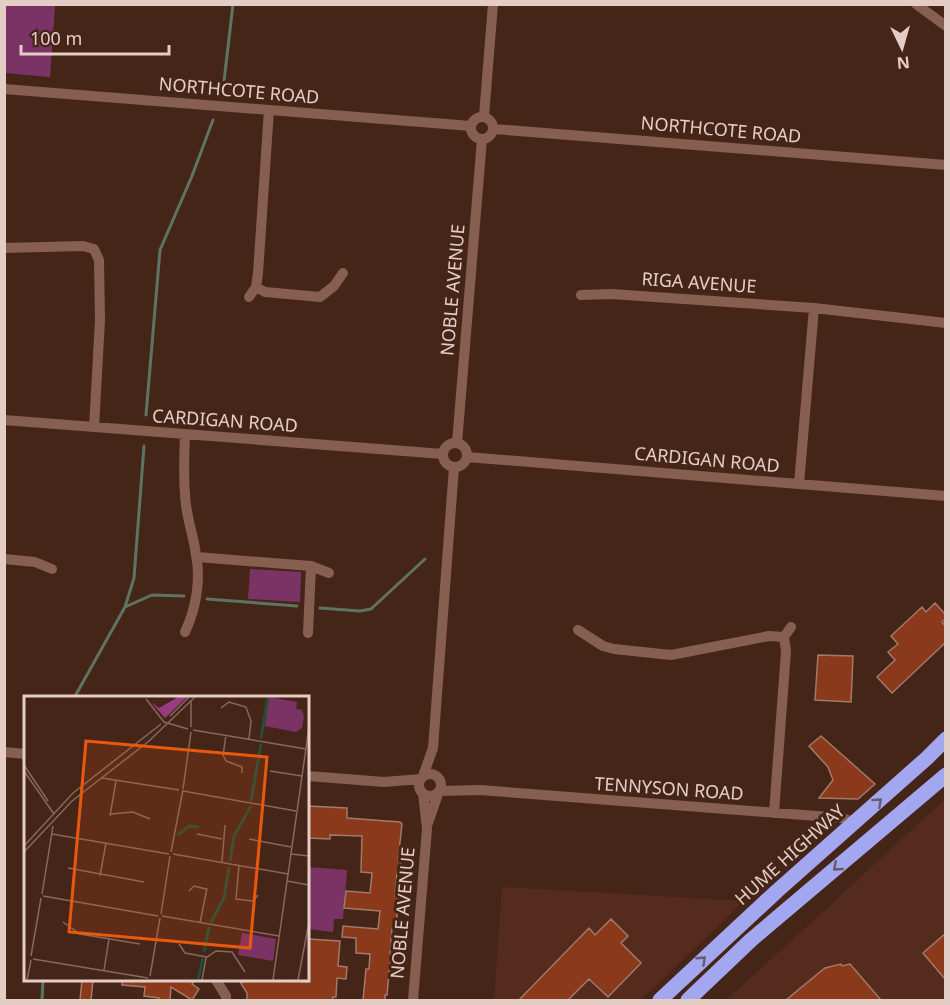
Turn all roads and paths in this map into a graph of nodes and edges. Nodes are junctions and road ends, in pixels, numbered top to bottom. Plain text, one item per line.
1 (492, 4) edge
2 (916, 4) edge
3 (945, 26) edge
4 (4, 88) edge
5 (269, 110) junction
6 (484, 116) junction
7 (471, 126) junction
8 (494, 129) junction
9 (482, 139) junction
10 (945, 165) edge
11 (4, 248) edge
12 (343, 273) dead end
13 (256, 287) junction
14 (581, 295) dead end
15 (249, 297) dead end
16 (814, 308) junction
17 (945, 323) edge
18 (4, 420) edge
19 (94, 427) junction
20 (185, 435) junction
21 (457, 443) junction
22 (443, 454) junction
23 (467, 457) junction
24 (454, 467) junction
25 (799, 484) junction
26 (945, 496) edge
27 (197, 556) junction
28 (4, 559) edge
29 (311, 566) junction
30 (52, 569) dead end
31 (329, 573) dead end
32 (791, 627) dead end
33 (579, 630) dead end
34 (185, 632) dead end
35 (308, 633) dead end
36 (784, 637) junction
37 (945, 739) edge
38 (433, 748) junction
39 (4, 752) edge
40 (24, 754) edge
41 (945, 775) edge
42 (309, 776) edge
43 (422, 784) junction
44 (439, 785) junction
45 (774, 813) junction
46 (855, 823) junction
47 (427, 829) junction
48 (216, 981) edge
49 (226, 1000) edge
50 (412, 1000) edge
51 (660, 1000) edge
52 (688, 1000) edge

1 - 6 street
2 - 3 street
4 - 5 street, NORTHCOTE ROAD
5 - 7 street, NORTHCOTE ROAD
5 - 13 street
6 - 7 street
6 - 8 street
7 - 9 street
8 - 9 street
8 - 10 street, NORTHCOTE ROAD
9 - 21 street, NOBLE AVENUE
11 - 19 street
12 - 13 street
13 - 15 street
14 - 16 street, RIGA AVENUE
16 - 17 street, RIGA AVENUE
16 - 25 street
18 - 19 street, CARDIGAN ROAD
19 - 20 street, CARDIGAN ROAD
20 - 22 street, CARDIGAN ROAD
20 - 27 street
21 - 22 street
21 - 23 street
22 - 24 street
23 - 24 street
23 - 25 street, CARDIGAN ROAD
24 - 38 street, NOBLE AVENUE
25 - 26 street, CARDIGAN ROAD
27 - 29 street
27 - 34 street
28 - 30 street
29 - 31 street
29 - 35 street
32 - 36 street
33 - 36 street
36 - 45 street
46 -> 37 highway, HUME HIGHWAY
38 - 43 street, NOBLE AVENUE
38 - 44 street, NOBLE AVENUE
39 - 40 street
41 -> 52 highway, HUME HIGHWAY
42 - 43 street
43 - 44 street
43 - 44 street
43 - 47 street, NOBLE AVENUE
44 - 45 street, TENNYSON ROAD
44 - 47 street, NOBLE AVENUE
45 - 46 street, TENNYSON ROAD
51 -> 46 highway, HUME HIGHWAY
47 - 50 street, NOBLE AVENUE
48 - 49 street

